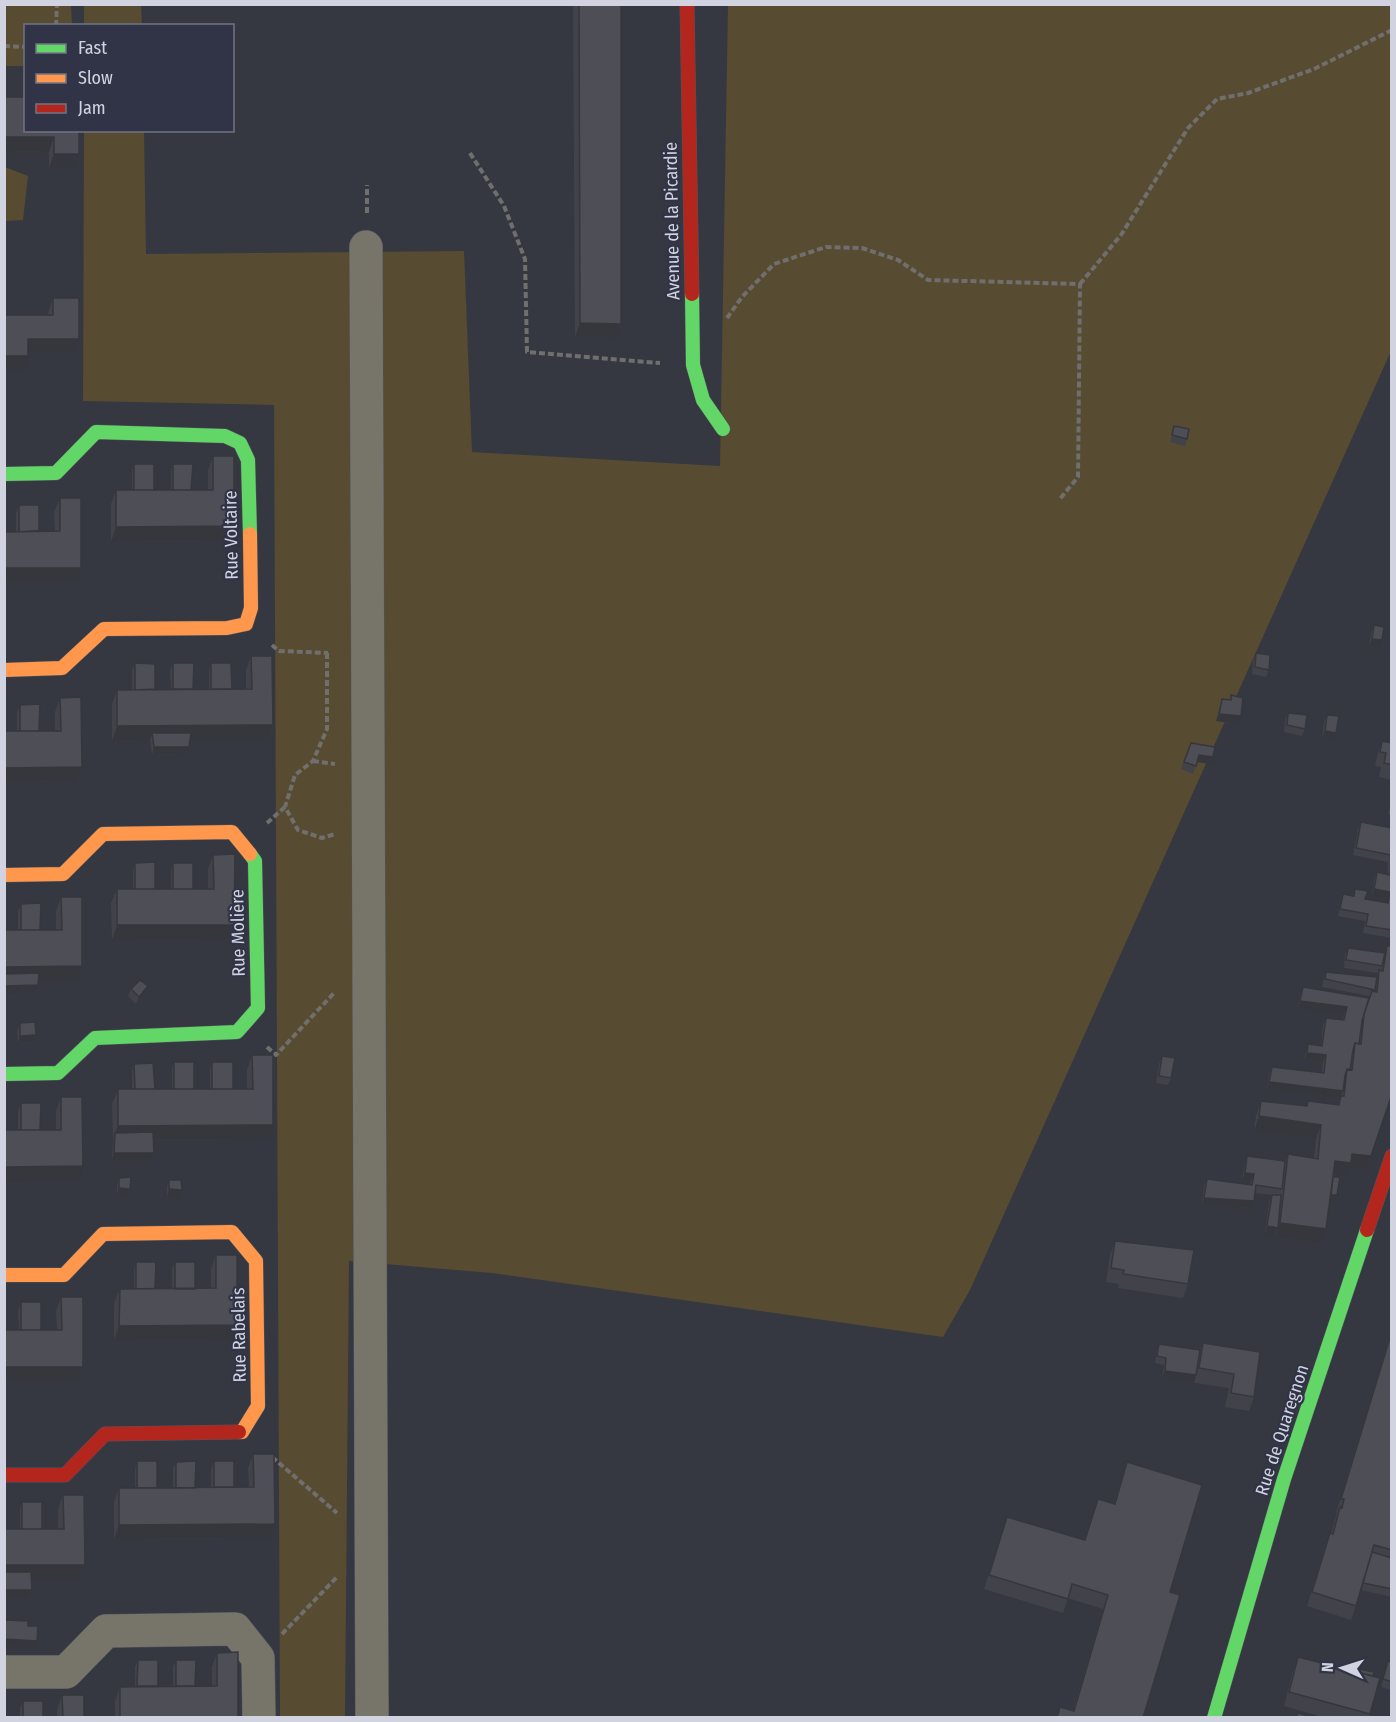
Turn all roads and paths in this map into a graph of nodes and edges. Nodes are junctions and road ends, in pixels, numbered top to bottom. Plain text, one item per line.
1 (57, 4) edge
2 (687, 4) edge
3 (56, 24) edge
4 (1392, 30) edge
5 (4, 46) edge
6 (24, 47) edge
7 (470, 153) dead end
8 (366, 247) dead end
9 (1080, 284) junction
10 (693, 365) junction
11 (723, 429) dead end
12 (4, 474) edge
13 (1059, 500) dead end
14 (246, 624) junction
15 (368, 651) junction
16 (327, 653) junction
17 (4, 670) edge
18 (368, 809) junction
19 (4, 875) edge
20 (369, 954) junction
21 (243, 1026) junction
22 (4, 1074) edge
23 (1392, 1156) edge
24 (4, 1275) edge
25 (242, 1432) junction
26 (4, 1475) edge
27 (371, 1542) junction
28 (258, 1658) junction
29 (4, 1672) edge
30 (259, 1718) edge
31 (372, 1718) edge
32 (1214, 1718) edge

1 - 3 path
2 - 10 street, Avenue de la Picardie
4 - 9 path
5 - 6 path
7 - 10 path
8 - 15 street
9 - 10 path
9 - 13 path
10 - 11 street, Avenue de la Picardie
12 - 14 street, Rue Voltaire
14 - 16 path
14 - 17 street
15 - 16 path
15 - 18 street
16 - 18 path
18 - 20 street
19 - 21 street, Rue Molière
20 - 21 path
20 - 27 street
21 - 22 street
23 - 32 street, Rue de Quaregnon
24 - 25 street, Rue Rabelais
25 - 26 street
25 - 27 path
27 - 28 path
27 - 31 street
28 - 29 street
28 - 30 street

